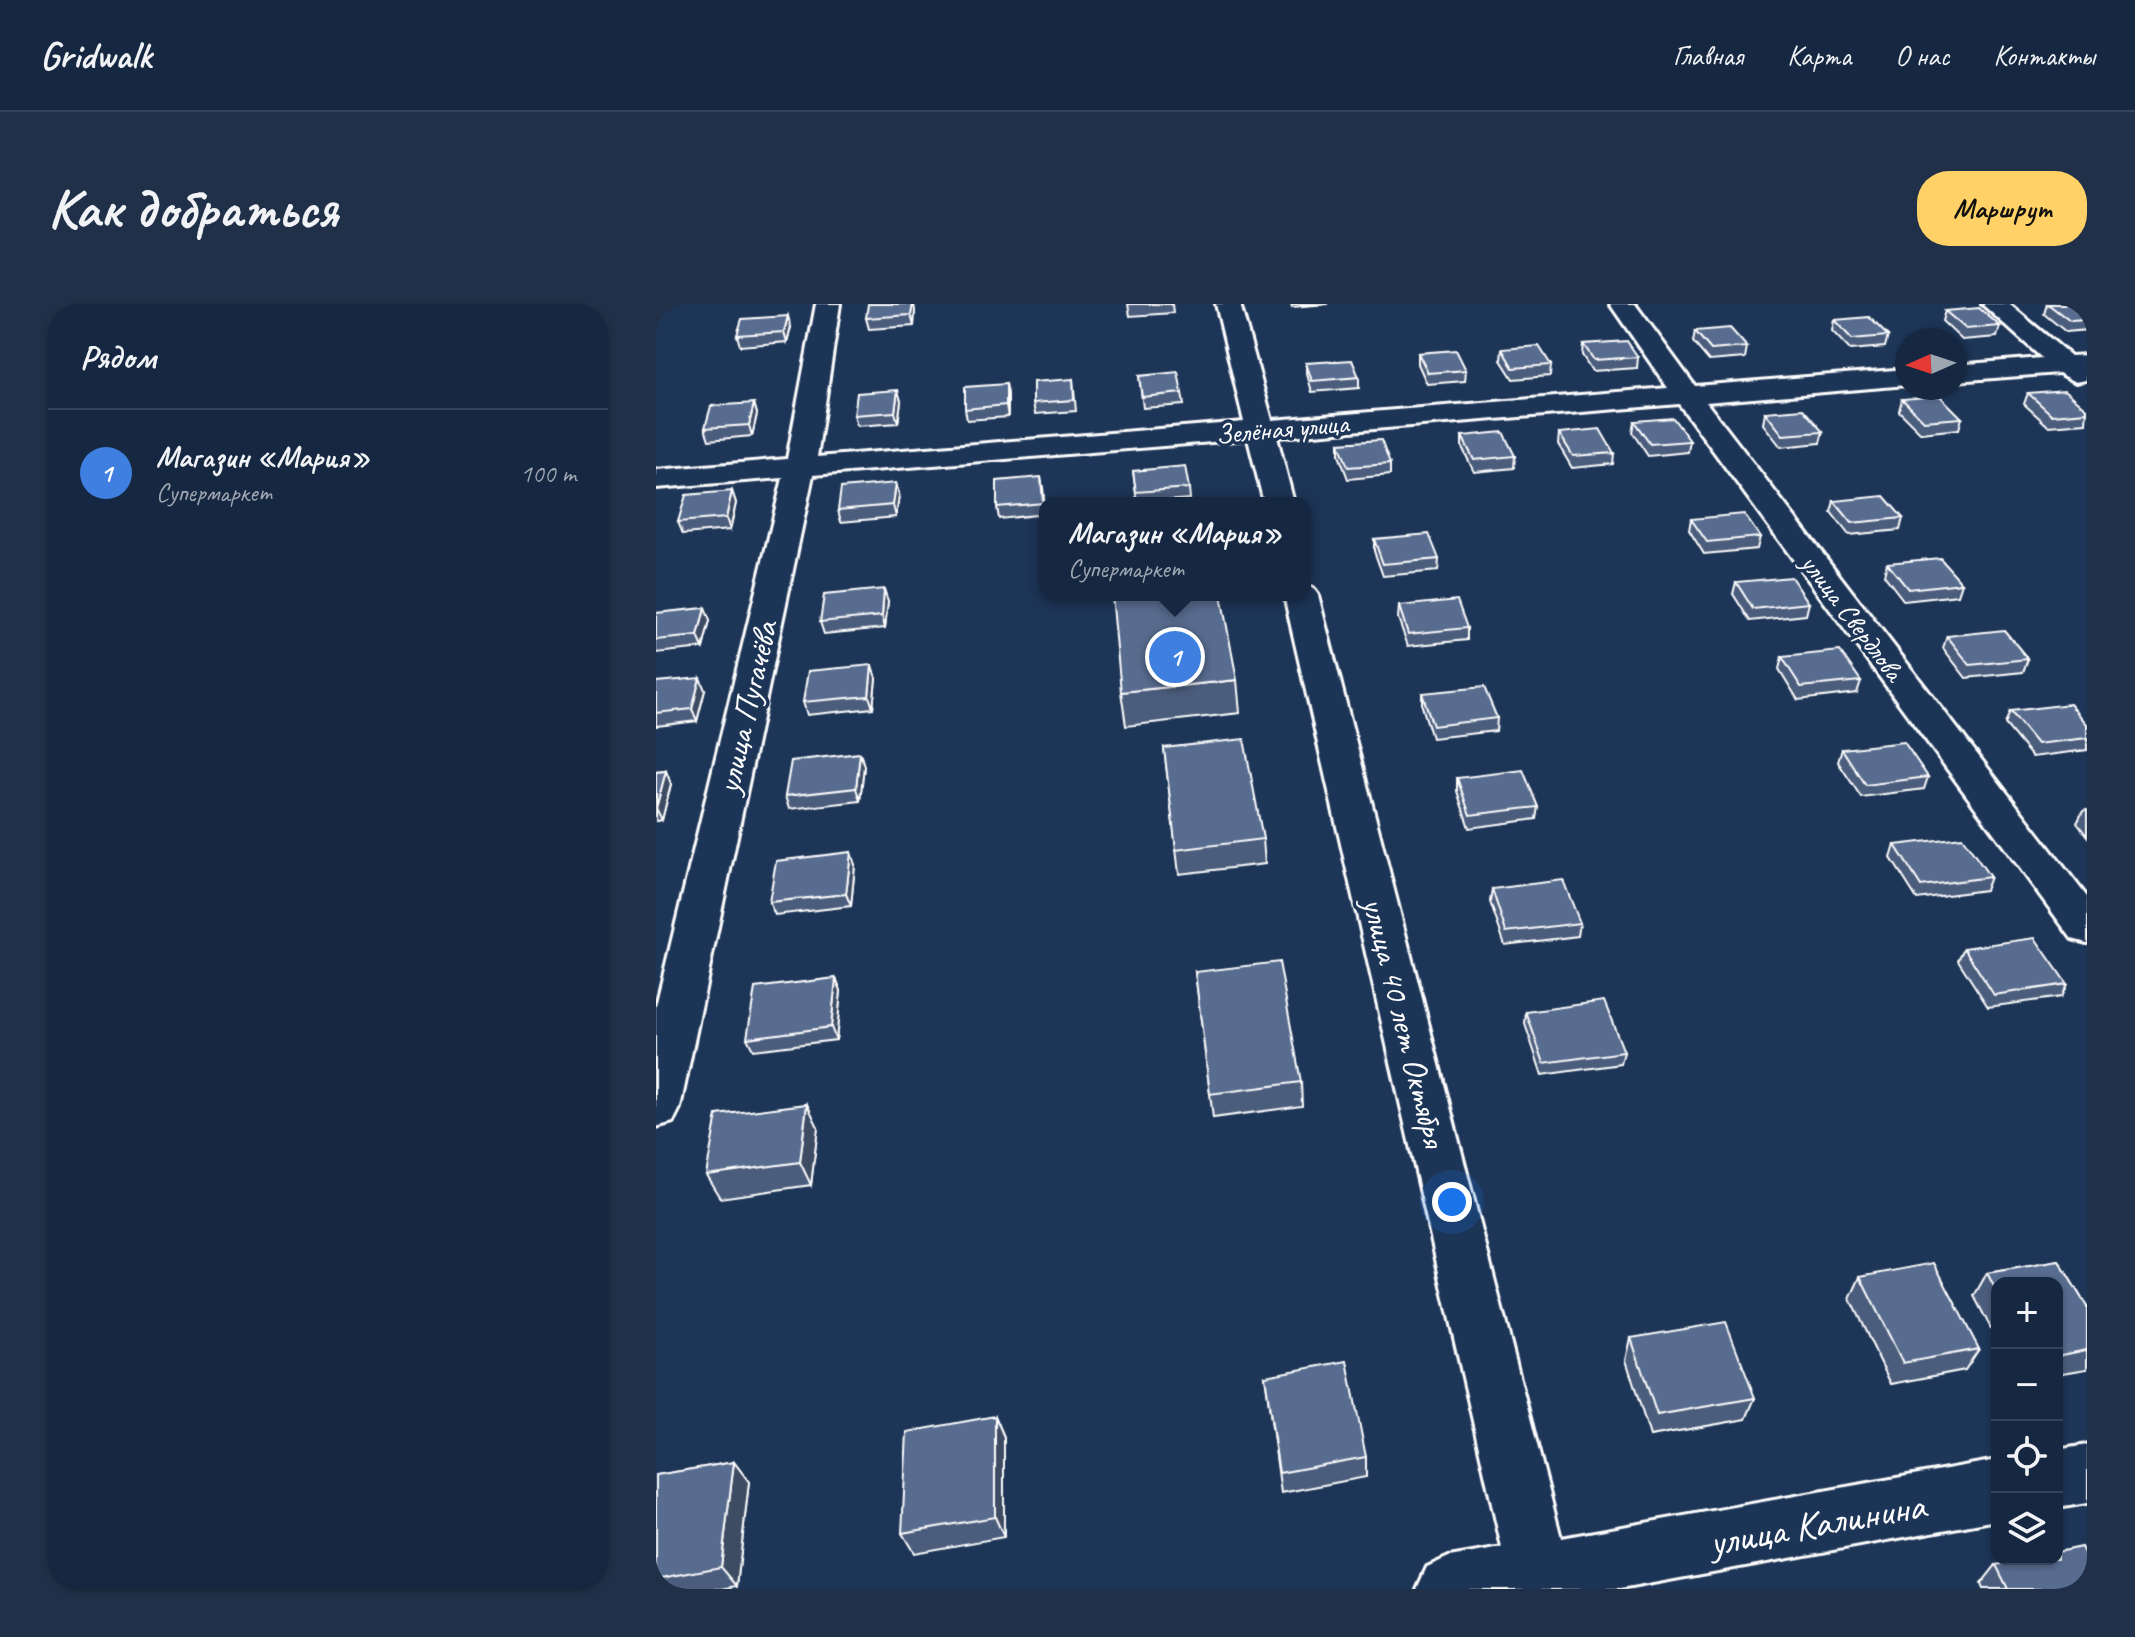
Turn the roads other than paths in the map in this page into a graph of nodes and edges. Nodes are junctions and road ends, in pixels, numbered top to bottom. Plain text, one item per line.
1 (828, 304) edge
2 (1228, 304) edge
3 (1622, 304) edge
4 (1994, 304) edge
5 (2076, 364) edge
6 (1967, 372) edge
7 (1895, 378) edge
8 (2087, 384) edge
9 (1687, 395) junction
10 (1261, 430) junction
11 (800, 468) junction
12 (656, 479) edge
13 (1278, 497) edge
14 (1302, 601) edge
15 (2087, 928) edge
16 (656, 1108) edge
17 (2087, 1474) edge
18 (2063, 1478) edge
19 (1991, 1491) edge
20 (1541, 1581) edge
21 (1449, 1589) edge

1 - 11 street, улица Пугачёва
2 - 10 street
3 - 9 street, улица Свердлова
4 - 5 street
5 - 6 street
5 - 8 street
7 - 9 street, Зелёная улица
9 - 10 street, Зелёная улица
9 - 15 street, улица Свердлова
10 - 11 street, Зелёная улица
10 - 13 street
11 - 12 street, Зелёная улица
11 - 16 street, улица Пугачёва
14 - 20 street, улица 40 лет Октября
17 - 18 street
19 - 20 street, улица Калинина
20 - 21 street, улица Калинина

